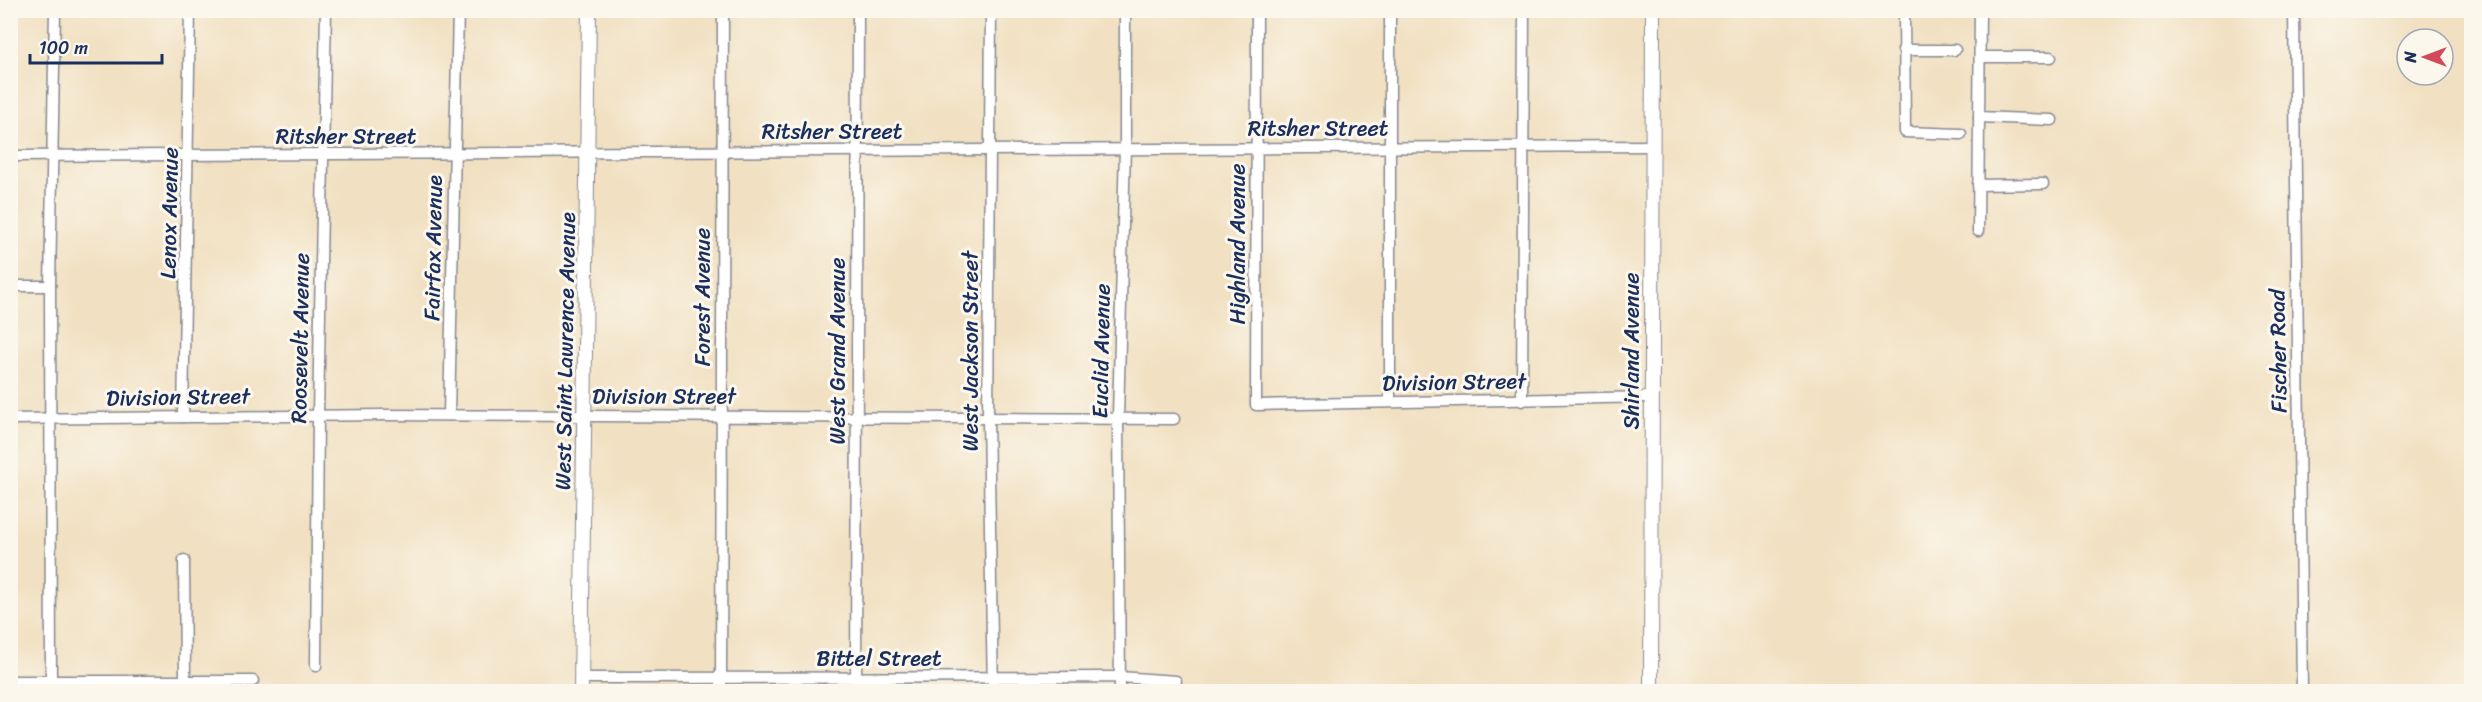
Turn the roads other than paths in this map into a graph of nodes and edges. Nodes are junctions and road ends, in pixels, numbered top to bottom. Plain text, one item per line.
1 (55, 10) edge
2 (190, 10) edge
3 (326, 10) edge
4 (458, 10) edge
5 (589, 10) edge
6 (723, 10) edge
7 (858, 10) edge
8 (991, 10) edge
9 (1125, 10) edge
10 (1257, 10) edge
11 (1390, 10) edge
12 (1524, 10) edge
13 (1653, 10) edge
14 (1904, 10) edge
15 (1980, 10) edge
16 (2294, 10) edge
17 (1904, 50) junction
18 (1955, 50) dead end
19 (1980, 57) junction
20 (2051, 57) dead end
21 (1979, 117) junction
22 (2052, 120) dead end
23 (1961, 134) dead end
24 (1524, 146) junction
25 (1653, 146) junction
26 (1125, 147) junction
27 (1390, 147) junction
28 (1256, 148) junction
29 (857, 150) junction
30 (990, 150) junction
31 (722, 151) junction
32 (589, 152) junction
33 (455, 154) junction
34 (324, 155) junction
35 (10, 156) edge
36 (51, 156) junction
37 (190, 156) junction
38 (2043, 184) dead end
39 (1978, 185) junction
40 (1978, 231) dead end
41 (10, 286) edge
42 (50, 286) junction
43 (1652, 397) junction
44 (1390, 401) junction
45 (1522, 401) junction
46 (1256, 405) joint
47 (318, 415) junction
48 (449, 415) junction
49 (584, 416) junction
50 (720, 416) junction
51 (856, 416) junction
52 (183, 417) junction
53 (52, 418) junction
54 (1118, 418) junction
55 (10, 419) edge
56 (988, 419) junction
57 (1174, 419) dead end
58 (184, 560) dead end
59 (316, 666) dead end
60 (1120, 677) junction
61 (856, 678) junction
62 (993, 678) junction
63 (721, 679) junction
64 (185, 680) junction
65 (10, 681) edge
66 (254, 681) dead end
67 (1176, 681) dead end
68 (581, 685) edge
69 (51, 686) edge
70 (721, 692) edge
71 (856, 692) edge
72 (993, 692) edge
73 (1120, 692) edge
74 (1651, 692) edge
75 (2302, 692) edge

1 - 36 street
2 - 37 street, Lenox Avenue
3 - 34 street, Roosevelt Avenue
4 - 33 street, Fairfax Avenue
5 - 32 street, West Saint Lawrence Avenue
6 - 31 street, Forest Avenue
7 - 29 street, West Grand Avenue
8 - 30 street, West Jackson Street
9 - 26 street, Euclid Avenue
10 - 28 street, Highland Avenue
11 - 27 street
12 - 24 street
13 - 25 street, Shirland Avenue
14 - 17 street
15 - 19 street
16 - 75 street, Fischer Road
17 - 18 street
17 - 23 street
19 - 20 street
19 - 21 street
21 - 22 street
21 - 39 street
24 - 25 street, Ritsher Street
24 - 27 street, Ritsher Street
24 - 45 street
25 - 43 street, Shirland Avenue
26 - 28 street, Ritsher Street
26 - 30 street, Ritsher Street
26 - 54 street, Euclid Avenue
27 - 28 street, Ritsher Street
27 - 44 street
28 - 46 street, Highland Avenue
29 - 30 street, Ritsher Street
29 - 31 street, Ritsher Street
29 - 51 street, West Grand Avenue
30 - 56 street, West Jackson Street
31 - 32 street, Ritsher Street
31 - 50 street, Forest Avenue
32 - 33 street, Ritsher Street
32 - 49 street, West Saint Lawrence Avenue
33 - 34 street, Ritsher Street
33 - 48 street, Fairfax Avenue
34 - 37 street, Ritsher Street
34 - 47 street, Roosevelt Avenue
35 - 36 street, Ritsher Street
36 - 37 street, Ritsher Street
36 - 42 street
37 - 52 street, Lenox Avenue
38 - 39 street
39 - 40 street
41 - 42 street
42 - 53 street
43 - 45 street, Division Street
43 - 74 street, Shirland Avenue
44 - 45 street, Division Street
44 - 46 street, Division Street
47 - 48 street, Division Street
47 - 52 street, Division Street
47 - 59 street, Roosevelt Avenue
48 - 49 street, Division Street
49 - 50 street, Division Street
49 - 68 street, West Saint Lawrence Avenue
50 - 51 street, Division Street
50 - 63 street, Forest Avenue
51 - 56 street, Division Street
51 - 61 street, West Grand Avenue
52 - 53 street, Division Street
53 - 55 street, Division Street
53 - 69 street
54 - 56 street, Division Street
54 - 57 street, Division Street
54 - 60 street, Euclid Avenue
56 - 62 street, West Jackson Street
58 - 64 street
60 - 62 street, Bittel Street
60 - 67 street, Bittel Street
60 - 73 street, Euclid Avenue
61 - 62 street, Bittel Street
61 - 63 street, Bittel Street
61 - 71 street, West Grand Avenue
62 - 72 street, West Jackson Street
63 - 68 street, Bittel Street
63 - 70 street, Forest Avenue
64 - 66 street
64 - 69 street
65 - 69 street

